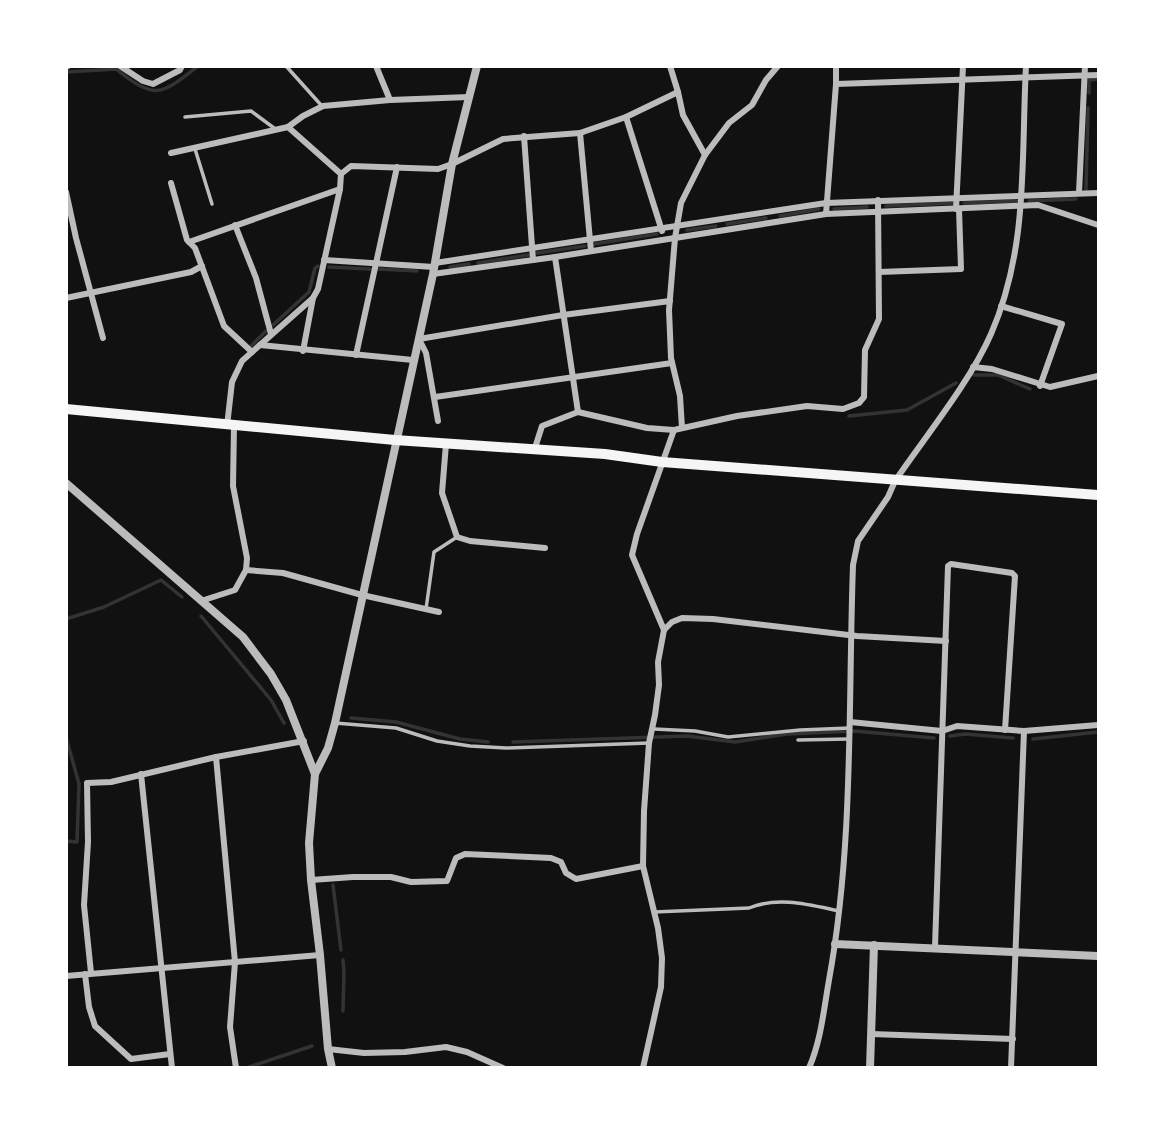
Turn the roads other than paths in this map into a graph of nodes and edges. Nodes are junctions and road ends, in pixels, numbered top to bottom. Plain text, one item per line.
1 (120, 66) edge
2 (182, 66) edge
3 (286, 66) edge
4 (376, 66) edge
5 (477, 66) edge
6 (670, 66) edge
7 (778, 66) edge
8 (835, 66) edge
9 (963, 66) edge
10 (1026, 66) edge
11 (1085, 66) edge
12 (1085, 75) junction
13 (1098, 75) edge
14 (1025, 77) junction
15 (962, 79) junction
16 (836, 84) junction
17 (678, 92) junction
18 (469, 97) junction
19 (390, 100) junction
20 (323, 106) junction
21 (185, 117) dead end
22 (626, 117) junction
23 (288, 127) junction
24 (276, 130) junction
25 (580, 133) junction
26 (524, 136) junction
27 (195, 149) junction
28 (171, 153) dead end
29 (705, 155) junction
30 (452, 164) junction
31 (397, 167) junction
32 (341, 174) junction
33 (171, 183) dead end
34 (340, 189) junction
35 (66, 192) edge
36 (1098, 192) edge
37 (1079, 193) junction
38 (1022, 194) junction
39 (957, 197) junction
40 (878, 200) junction
41 (827, 202) junction
42 (212, 204) dead end
43 (1022, 206) junction
44 (958, 209) junction
45 (878, 212) junction
46 (825, 214) junction
47 (235, 225) junction
48 (1098, 225) edge
49 (677, 226) junction
50 (662, 228) junction
51 (674, 238) junction
52 (589, 239) junction
53 (664, 239) junction
54 (190, 242) junction
55 (531, 248) junction
56 (591, 251) junction
57 (555, 257) junction
58 (324, 260) junction
59 (533, 260) junction
60 (376, 263) junction
61 (202, 266) junction
62 (434, 268) junction
63 (879, 272) junction
64 (91, 293) junction
65 (66, 298) edge
66 (313, 298) junction
67 (670, 301) junction
68 (1002, 306) junction
69 (564, 315) junction
70 (271, 334) junction
71 (103, 338) dead end
72 (419, 339) junction
73 (260, 345) junction
74 (303, 351) junction
75 (252, 352) junction
76 (356, 355) junction
77 (413, 360) junction
78 (672, 363) junction
79 (973, 367) junction
80 (1098, 376) edge
81 (573, 378) junction
82 (1040, 386) junction
83 (435, 397) junction
84 (66, 409) edge
85 (578, 412) junction
86 (438, 421) dead end
87 (230, 426) junction
88 (682, 428) junction
89 (674, 430) junction
90 (395, 440) junction
91 (446, 444) junction
92 (534, 450) junction
93 (662, 462) junction
94 (895, 481) junction
95 (66, 483) edge
96 (1098, 495) edge
97 (457, 537) junction
98 (545, 548) dead end
99 (246, 570) junction
100 (362, 594) junction
101 (201, 601) junction
102 (426, 609) junction
103 (439, 612) dead end
104 (664, 630) junction
105 (851, 634) junction
106 (946, 641) junction
107 (335, 723) junction
108 (850, 725) junction
109 (1098, 725) edge
110 (652, 730) junction
111 (1005, 730) junction
112 (942, 731) junction
113 (1024, 731) junction
114 (849, 739) junction
115 (797, 740) dead end
116 (304, 741) junction
117 (649, 743) junction
118 (216, 757) junction
119 (141, 774) junction
120 (315, 774) junction
121 (643, 866) junction
122 (311, 880) junction
123 (839, 911) junction
124 (654, 912) junction
125 (835, 944) junction
126 (874, 946) junction
127 (935, 947) junction
128 (1016, 952) junction
129 (320, 955) junction
130 (1098, 956) edge
131 (235, 962) junction
132 (160, 967) junction
133 (88, 974) junction
134 (66, 976) edge
135 (871, 1034) junction
136 (1013, 1039) junction
137 (328, 1049) junction
138 (170, 1054) junction
139 (172, 1068) edge
140 (236, 1068) edge
141 (332, 1068) edge
142 (503, 1068) edge
143 (643, 1068) edge
144 (809, 1068) edge
145 (870, 1068) edge
146 (1011, 1068) edge

1 - 2 street
3 - 20 lane
4 - 19 street
5 - 18 street
6 - 17 street
7 - 29 street
8 - 16 street
9 - 15 street
10 - 14 street
11 - 12 street
12 - 13 street
12 - 14 street
12 - 37 street
14 - 15 street
14 - 38 street
15 - 16 street
15 - 39 street
16 - 41 street
17 - 22 street
17 - 29 street
18 - 19 street
18 - 30 street
19 - 20 street
20 - 23 street
21 - 24 lane
22 - 25 street
22 - 50 street
23 - 24 street
23 - 32 street
24 - 27 street
25 - 26 street
25 - 52 street
26 - 30 street
26 - 55 street
27 - 28 street
27 - 42 lane
29 - 49 street
30 - 31 street
30 - 62 street
31 - 32 street
31 - 60 street
32 - 34 street
33 - 54 street
34 - 47 street
34 - 58 street
35 - 64 street
36 - 37 street
37 - 38 street
38 - 39 street
38 - 43 street
39 - 40 street
39 - 44 street
40 - 41 street
40 - 45 street
41 - 46 street
41 - 49 street
43 - 44 street
43 - 48 street
43 - 68 street
44 - 45 street
44 - 63 street
45 - 46 street
45 - 63 street
46 - 51 street
47 - 54 street
47 - 70 street
49 - 50 street
49 - 51 street
50 - 52 street
50 - 53 street
51 - 53 street
51 - 67 street
52 - 55 street
52 - 56 street
53 - 56 street
54 - 61 street
55 - 59 street
55 - 62 street
56 - 57 street
57 - 59 street
57 - 69 street
58 - 60 street
58 - 66 street
59 - 62 street
60 - 62 street
60 - 76 street
61 - 64 street
61 - 75 street
62 - 72 street
63 - 88 street
64 - 65 street
64 - 71 street
66 - 70 street
66 - 74 street
67 - 69 street
67 - 78 street
68 - 79 street
68 - 82 street
69 - 72 street
69 - 81 street
70 - 73 street
72 - 77 street
72 - 83 street
73 - 74 street
73 - 75 street
74 - 76 street
75 - 87 street
76 - 77 street
77 - 90 street
78 - 81 street
78 - 88 street
79 - 82 street
79 - 94 street
80 - 82 street
81 - 83 street
81 - 85 street
83 - 86 street
84 - 87 main road
85 - 89 street
85 - 92 street
87 - 90 main road
87 - 99 street
88 - 89 street
89 - 93 street
90 - 91 main road
90 - 100 street
91 - 92 main road
91 - 97 street
92 - 93 main road
93 - 94 main road
93 - 104 street
94 - 96 main road
94 - 105 street
95 - 101 street
97 - 98 street
97 - 102 lane
99 - 100 street
99 - 101 street
100 - 102 street
100 - 107 street
101 - 116 street
102 - 103 street
104 - 105 street
104 - 110 street
105 - 106 street
105 - 108 street
106 - 111 street
106 - 112 street
107 - 117 lane
107 - 120 street
108 - 110 lane
108 - 112 street
108 - 114 street
109 - 113 street
110 - 117 street
111 - 112 street
111 - 113 street
112 - 127 street
113 - 128 street
114 - 115 lane
114 - 123 street
116 - 118 street
116 - 120 street
117 - 121 street
118 - 119 street
118 - 131 street
119 - 132 street
119 - 133 street
120 - 122 street
121 - 122 street
121 - 124 street
122 - 129 street
123 - 124 lane
123 - 125 street
124 - 143 street
125 - 126 street
125 - 144 street
126 - 127 street
126 - 135 street
127 - 128 street
128 - 130 street
128 - 136 street
129 - 131 street
129 - 137 street
131 - 132 street
131 - 140 street
132 - 133 street
132 - 138 street
133 - 134 street
133 - 138 street
135 - 136 street
135 - 145 street
136 - 146 street
137 - 141 street
137 - 142 street
138 - 139 street

